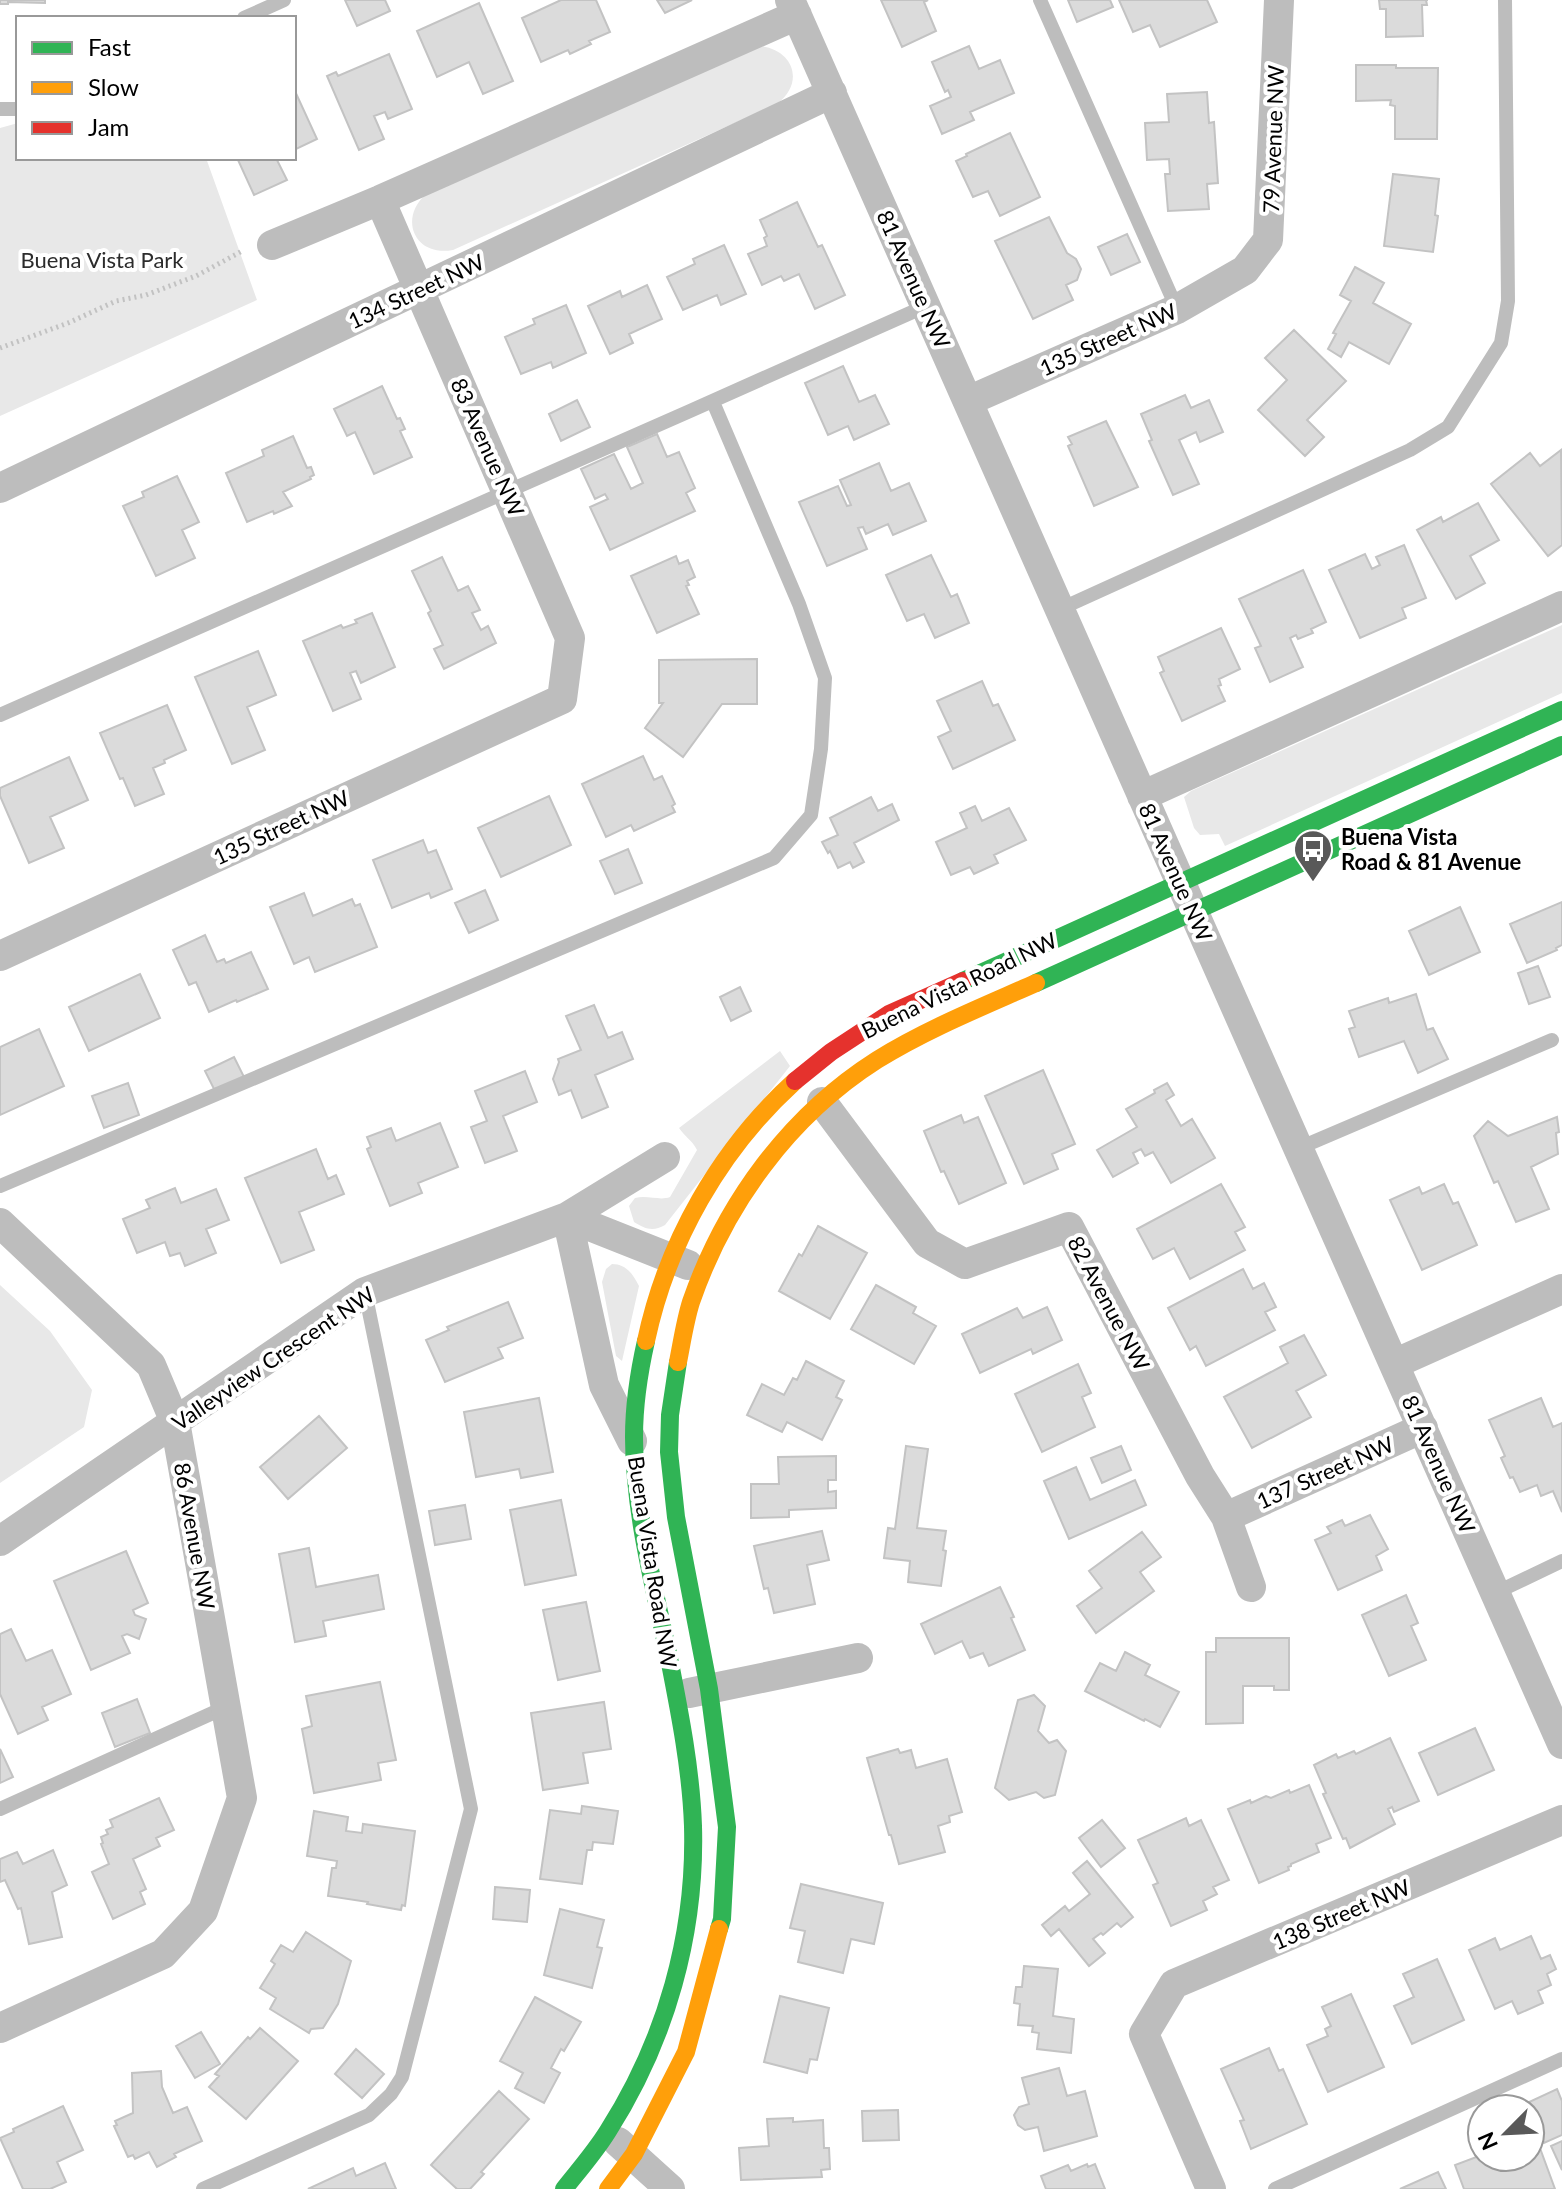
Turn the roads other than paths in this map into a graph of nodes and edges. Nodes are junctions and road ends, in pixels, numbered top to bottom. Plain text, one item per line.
1 (284, 0) edge
2 (1040, 0) edge
3 (1279, 0) edge
4 (1505, 0) edge
5 (793, 7) edge
6 (248, 16) edge
7 (832, 93) junction
8 (380, 200) junction
9 (272, 245) road end
10 (1245, 270) joint
11 (419, 289) junction
12 (926, 306) junction
13 (1177, 309) junction
14 (968, 401) junction
15 (713, 402) junction
16 (0, 488) edge
17 (506, 490) junction
18 (1562, 606) edge
19 (1060, 609) junction
20 (562, 699) joint
21 (1562, 710) edge
22 (0, 715) edge
23 (1562, 745) edge
24 (1142, 796) junction
25 (1181, 882) junction
26 (1194, 913) junction
27 (0, 956) edge
28 (1552, 1040) dead end
29 (822, 1102) junction
30 (1299, 1148) junction
31 (665, 1157) dead end
32 (0, 1186) edge
33 (567, 1217) junction
34 (0, 1223) edge
35 (671, 1256) junction
36 (703, 1271) junction
37 (1562, 1289) edge
38 (365, 1292) junction
39 (1394, 1364) junction
40 (175, 1422) junction
41 (1423, 1428) junction
42 (634, 1443) junction
43 (1226, 1517) junction
44 (0, 1541) edge
45 (1562, 1561) edge
46 (1251, 1587) dead end
47 (1495, 1593) junction
48 (858, 1658) dead end
49 (709, 1689) junction
50 (676, 1695) junction
51 (226, 1707) junction
52 (1562, 1744) edge
53 (0, 1809) edge
54 (1562, 1820) edge
55 (0, 2028) edge
56 (1562, 2059) edge
57 (607, 2134) junction
58 (634, 2154) junction
59 (203, 2189) edge
60 (564, 2189) edge
61 (608, 2189) edge
62 (670, 2189) edge
63 (1211, 2189) edge
64 (1275, 2189) edge

1 - 6 lane
2 - 13 lane
3 - 10 street, 79 Avenue NW
4 - 19 lane
5 - 7 street, 81 Avenue NW
5 - 8 street
7 - 11 street, 134 Street NW
7 - 12 street, 81 Avenue NW
8 - 9 street
8 - 11 street, 83 Avenue NW
10 - 13 street, 135 Street NW
11 - 16 street, 134 Street NW
11 - 17 street, 83 Avenue NW
12 - 14 street, 81 Avenue NW
12 - 15 lane
13 - 14 street, 135 Street NW
14 - 19 street, 81 Avenue NW
15 - 17 lane
15 - 32 lane
17 - 20 street, 83 Avenue NW
17 - 22 lane
18 - 24 street
19 - 24 street, 81 Avenue NW
20 - 27 street, 135 Street NW
21 - 25 street, Buena Vista Road NW
23 - 26 street, Buena Vista Road NW
24 - 25 street, 81 Avenue NW
25 - 26 street, 81 Avenue NW
25 - 35 street, Buena Vista Road NW
26 - 29 street, Buena Vista Road NW
26 - 30 street, 81 Avenue NW
28 - 30 lane
29 - 36 street, Buena Vista Road NW
29 - 43 street, 82 Avenue NW
30 - 39 street, 81 Avenue NW
31 - 33 street, Valleyview Crescent NW
33 - 35 street
33 - 38 street, Valleyview Crescent NW
33 - 42 street
34 - 40 street, 86 Avenue NW
35 - 36 street
35 - 42 street, Buena Vista Road NW
36 - 49 street, Buena Vista Road NW
37 - 39 street
38 - 40 street, Valleyview Crescent NW
38 - 59 lane
39 - 41 street, 81 Avenue NW
40 - 44 street, Valleyview Crescent NW
40 - 51 street, 86 Avenue NW
41 - 43 street, 137 Street NW
41 - 47 street, 81 Avenue NW
42 - 50 street, Buena Vista Road NW
43 - 46 street, 82 Avenue NW
45 - 47 lane
47 - 52 street, 81 Avenue NW
48 - 49 street, Buena Vista Road NW
49 - 50 street, Buena Vista Road NW
49 - 58 street, Buena Vista Road NW
50 - 57 street, Buena Vista Road NW
51 - 53 lane
51 - 55 street, 86 Avenue NW
54 - 63 street, 138 Street NW
56 - 64 lane
57 - 58 street
57 - 60 street, Buena Vista Road NW
58 - 61 street, Buena Vista Road NW
58 - 62 street

